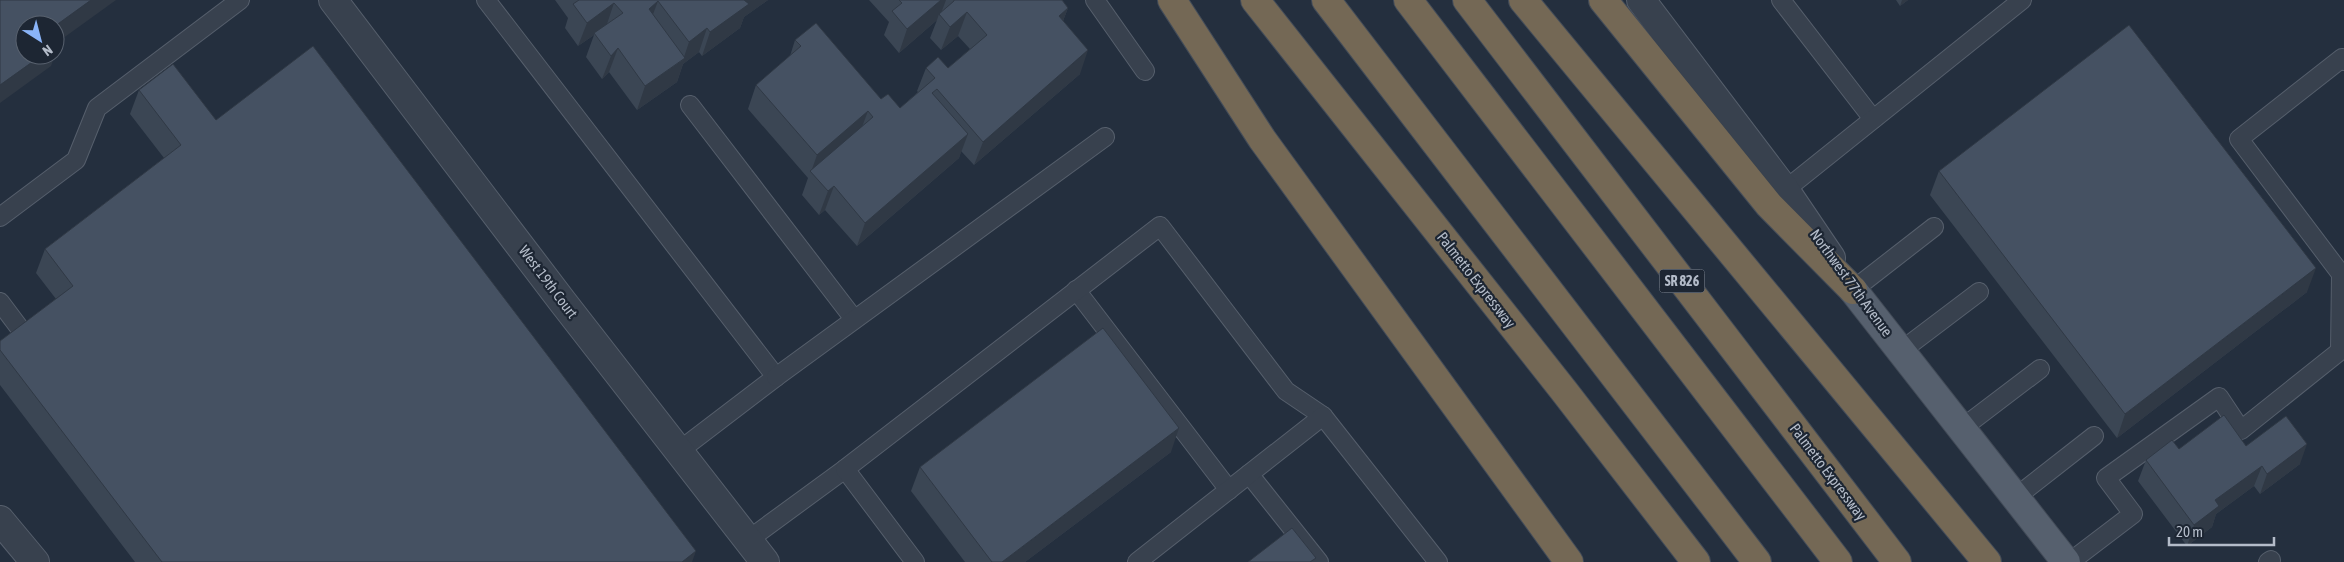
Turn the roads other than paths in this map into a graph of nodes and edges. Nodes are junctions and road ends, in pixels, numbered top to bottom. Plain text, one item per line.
1 (240, 0) edge
2 (333, 0) edge
3 (486, 0) edge
4 (1096, 0) edge
5 (1172, 0) edge
6 (1255, 0) edge
7 (1326, 0) edge
8 (1408, 0) edge
9 (1467, 0) edge
10 (1523, 0) edge
11 (1603, 0) edge
12 (1640, 0) edge
13 (1781, 0) edge
14 (2022, 0) edge
15 (2344, 60) edge
16 (1145, 71) dead end
17 (690, 105) dead end
18 (1873, 119) junction
19 (1105, 137) dead end
20 (1785, 190) junction
21 (0, 217) edge
22 (1934, 227) dead end
23 (1076, 290) junction
24 (1853, 290) junction
25 (1979, 292) dead end
26 (0, 302) edge
27 (854, 319) junction
28 (18, 326) edge
29 (1901, 352) junction
30 (2040, 369) dead end
31 (776, 377) junction
32 (1324, 416) junction
33 (1961, 429) junction
34 (2094, 436) dead end
35 (679, 451) junction
36 (845, 469) junction
37 (1249, 474) junction
38 (1229, 490) junction
39 (2016, 496) junction
40 (0, 520) edge
41 (748, 540) junction
42 (35, 562) edge
43 (766, 562) edge
44 (915, 562) edge
45 (1137, 562) edge
46 (1319, 562) edge
47 (1438, 562) edge
48 (1570, 562) edge
49 (1696, 562) edge
50 (1757, 562) edge
51 (1838, 562) edge
52 (1897, 562) edge
53 (1987, 562) edge
54 (2066, 562) edge
55 (2070, 562) edge

1 - 21 lane
2 - 35 street, West 19th Court
3 - 31 lane
4 - 16 lane
5 - 48 highway
6 - 49 highway, Palmetto Expressway
7 - 50 highway
8 - 51 highway
9 - 52 highway, Palmetto Expressway / SR 826
10 - 53 highway
11 - 24 highway
12 - 20 street, Northwest 77th Avenue
13 - 18 lane
14 - 18 lane
15 - 55 lane
17 - 27 lane
18 - 20 lane
19 - 27 lane
20 - 24 street, Northwest 77th Avenue
22 - 24 lane
23 - 32 lane
23 - 36 lane
23 - 38 lane
24 - 29 main road, Northwest 77th Avenue
25 - 29 lane
26 - 28 lane
27 - 31 lane
29 - 33 main road, Northwest 77th Avenue
30 - 33 lane
31 - 35 lane
32 - 37 lane
32 - 47 lane
33 - 39 main road, Northwest 77th Avenue
34 - 39 lane
35 - 41 street, West 19th Court
36 - 41 lane
36 - 44 lane
37 - 38 lane
37 - 46 lane
38 - 45 lane
39 - 54 main road, Northwest 77th Avenue
40 - 42 street
41 - 43 street, West 19th Court

